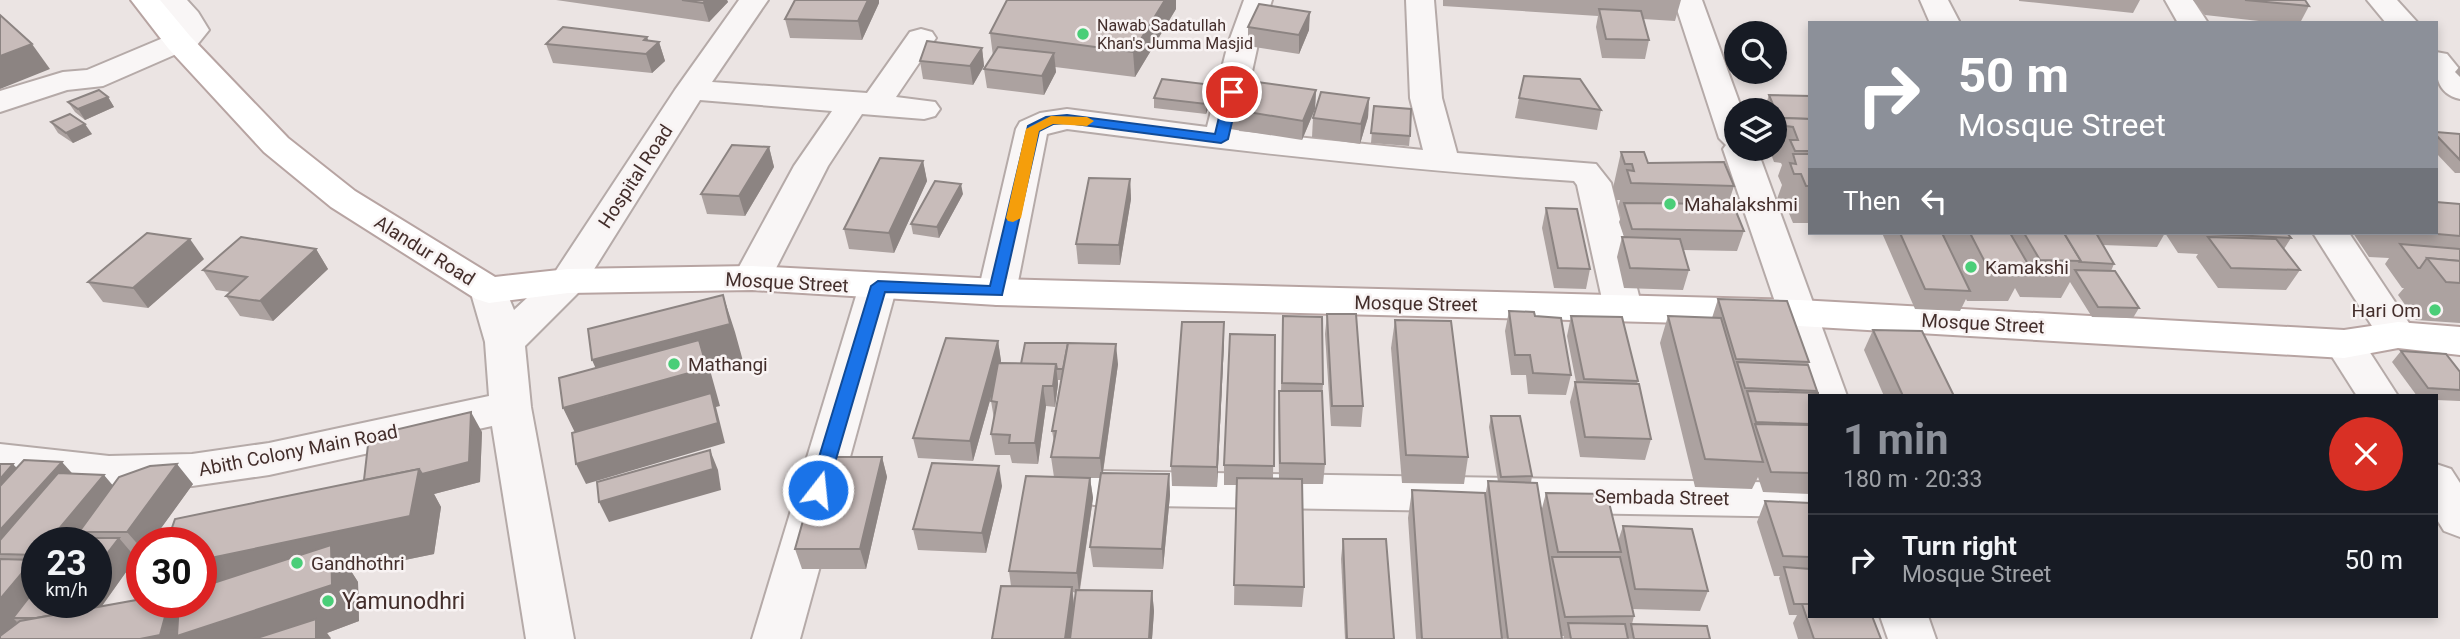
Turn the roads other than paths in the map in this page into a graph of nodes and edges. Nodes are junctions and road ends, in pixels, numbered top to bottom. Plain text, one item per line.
1 (145, 0) edge
2 (754, 0) edge
3 (1258, 0) edge
4 (1420, 0) edge
5 (1688, 0) edge
6 (1934, 0) edge
7 (2179, 0) edge
8 (2381, 0) edge
9 (1944, 21) edge
10 (2192, 21) edge
11 (2401, 21) edge
12 (172, 23) edge
13 (921, 38) dead end
14 (2438, 39) edge
15 (2460, 41) edge
16 (2438, 63) edge
17 (691, 90) junction
18 (2460, 90) edge
19 (0, 102) edge
20 (853, 103) junction
21 (1724, 104) edge
22 (924, 109) dead end
23 (1221, 139) junction
24 (1744, 161) edge
25 (1443, 162) junction
26 (2332, 235) edge
27 (752, 278) junction
28 (568, 281) junction
29 (878, 286) junction
30 (489, 290) junction
31 (997, 292) junction
32 (1623, 308) junction
33 (1799, 313) junction
34 (2398, 335) junction
35 (2460, 341) edge
36 (505, 342) junction
37 (2344, 344) junction
38 (1826, 394) edge
39 (2377, 394) edge
40 (510, 407) junction
41 (0, 460) edge
42 (1094, 488) dead end
43 (1808, 499) edge
44 (1905, 618) edge
45 (550, 639) edge
46 (776, 639) edge
47 (1912, 639) edge

1 - 12 main road, Alandur Road
2 - 17 street, Hospital Road
3 - 23 street
4 - 25 street
5 - 21 street
6 - 9 street
7 - 10 street
8 - 11 street
12 - 19 street
12 - 30 main road, Alandur Road
13 - 20 street
14 - 15 street
16 - 18 street
17 - 20 street
17 - 28 street, Hospital Road
20 - 22 street
20 - 27 street
23 - 25 street
23 - 31 street
24 - 33 street
25 - 32 street
26 - 34 street
27 - 28 main road, Mosque Street
27 - 29 main road, Mosque Street
28 - 30 main road, Mosque Street
28 - 36 street, Hospital Road
29 - 31 main road, Mosque Street
29 - 46 street
30 - 36 street, Alandur Road
31 - 32 main road, Mosque Street
32 - 33 main road, Mosque Street
33 - 37 main road, Mosque Street
33 - 38 street
34 - 35 main road, Mosque Street
34 - 37 main road, Mosque Street
36 - 40 street, Alandur Road
37 - 39 street
40 - 41 street, Abith Colony Main Road
40 - 45 street, Alandur Road
42 - 43 street, Sembada Street
44 - 47 street

